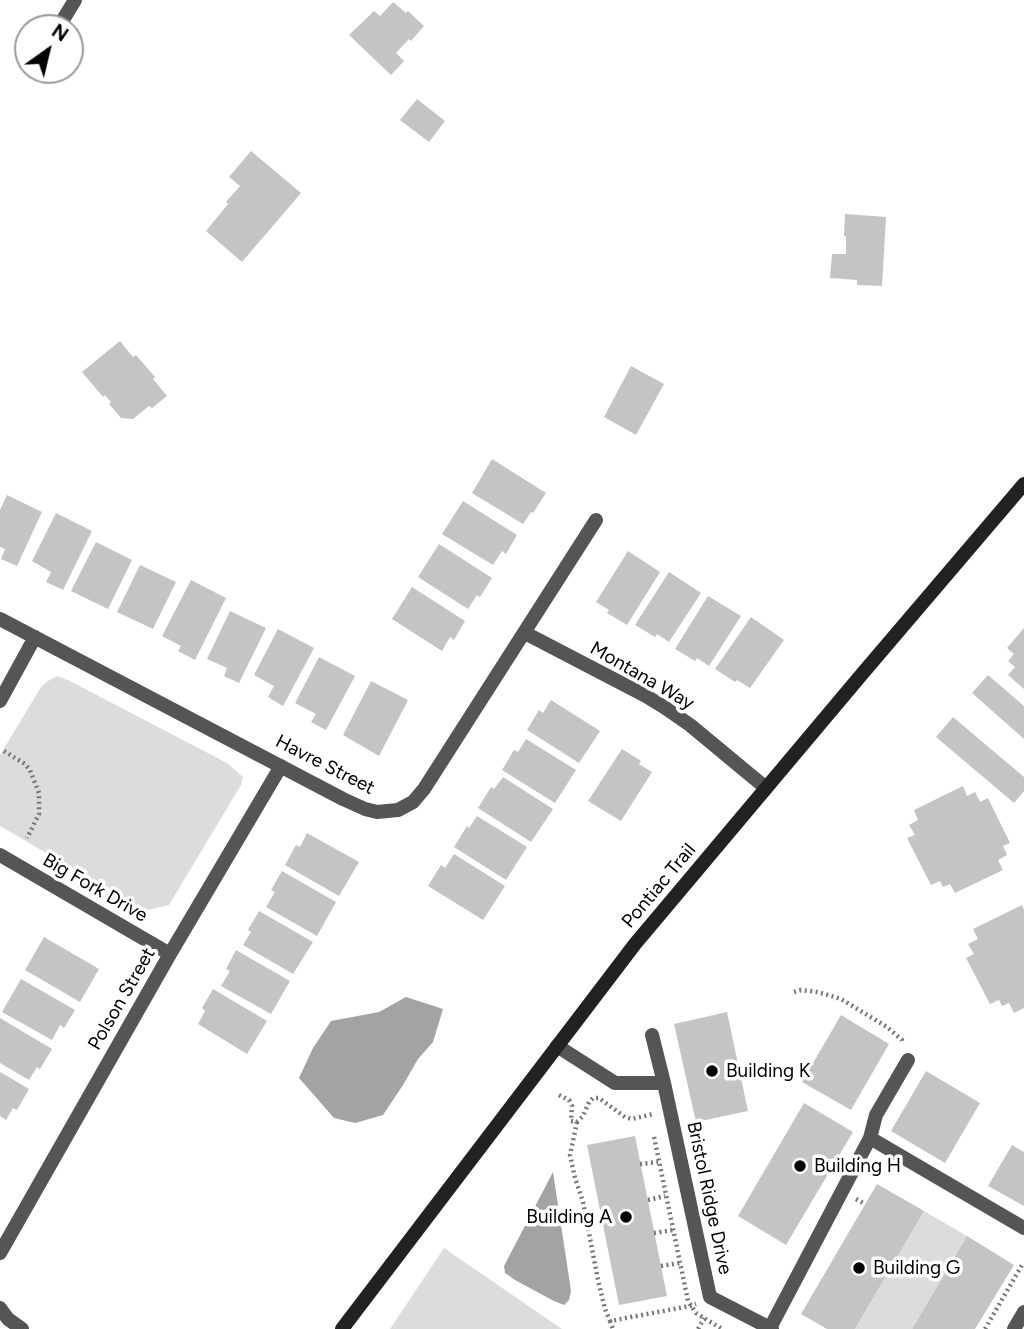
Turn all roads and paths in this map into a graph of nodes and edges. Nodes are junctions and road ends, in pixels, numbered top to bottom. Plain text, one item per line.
1 (1024, 484) edge
2 (596, 520) dead end
3 (0, 619) edge
4 (525, 633) junction
5 (35, 637) junction
6 (0, 701) edge
7 (4, 751) dead end
8 (281, 766) junction
9 (766, 788) junction
10 (27, 838) dead end
11 (0, 855) edge
12 (170, 954) junction
13 (794, 992) dead end
14 (652, 1035) dead end
15 (556, 1046) junction
16 (906, 1056) joint
17 (664, 1083) junction
18 (559, 1095) dead end
19 (650, 1115) dead end
20 (577, 1122) junction
21 (870, 1138) junction
22 (658, 1162) dead end
23 (640, 1164) dead end
24 (666, 1196) dead end
25 (648, 1200) dead end
26 (1024, 1228) edge
27 (673, 1230) dead end
28 (654, 1233) dead end
29 (0, 1253) edge
30 (680, 1263) dead end
31 (1022, 1265) dead end
32 (661, 1266) dead end
33 (1004, 1282) dead end
34 (1010, 1286) junction
35 (690, 1306) dead end
36 (0, 1308) edge
37 (988, 1308) dead end
38 (995, 1312) junction
39 (1024, 1312) edge
40 (704, 1318) dead end
41 (610, 1321) junction
42 (771, 1328) edge
43 (22, 1329) edge
44 (342, 1329) edge
45 (613, 1329) edge
46 (698, 1329) edge
47 (985, 1329) edge
48 (1014, 1329) edge

1 - 9 main road, Pontiac Trail
2 - 4 street, Havre Street
3 - 5 street, Havre Street
4 - 8 street, Havre Street
4 - 9 street, Montana Way
5 - 6 street
5 - 8 street, Havre Street
7 - 10 path
8 - 12 street, Polson Street
9 - 15 main road, Pontiac Trail
11 - 12 street, Big Fork Drive
12 - 29 street, Polson Street
13 - 16 path
14 - 17 street, Bristol Ridge Drive
15 - 17 street
15 - 44 main road, Pontiac Trail
16 - 21 street, Bristol Ridge Drive
17 - 42 street, Bristol Ridge Drive
18 - 20 path
19 - 20 path
20 - 41 path
21 - 26 street
21 - 42 street, Bristol Ridge Drive
22 - 23 path
24 - 25 path
27 - 28 path
30 - 32 path
31 - 34 path
33 - 34 path
34 - 38 path
35 - 41 path
36 - 43 street
37 - 38 path
38 - 47 path
39 - 48 street
40 - 46 path
41 - 45 path

